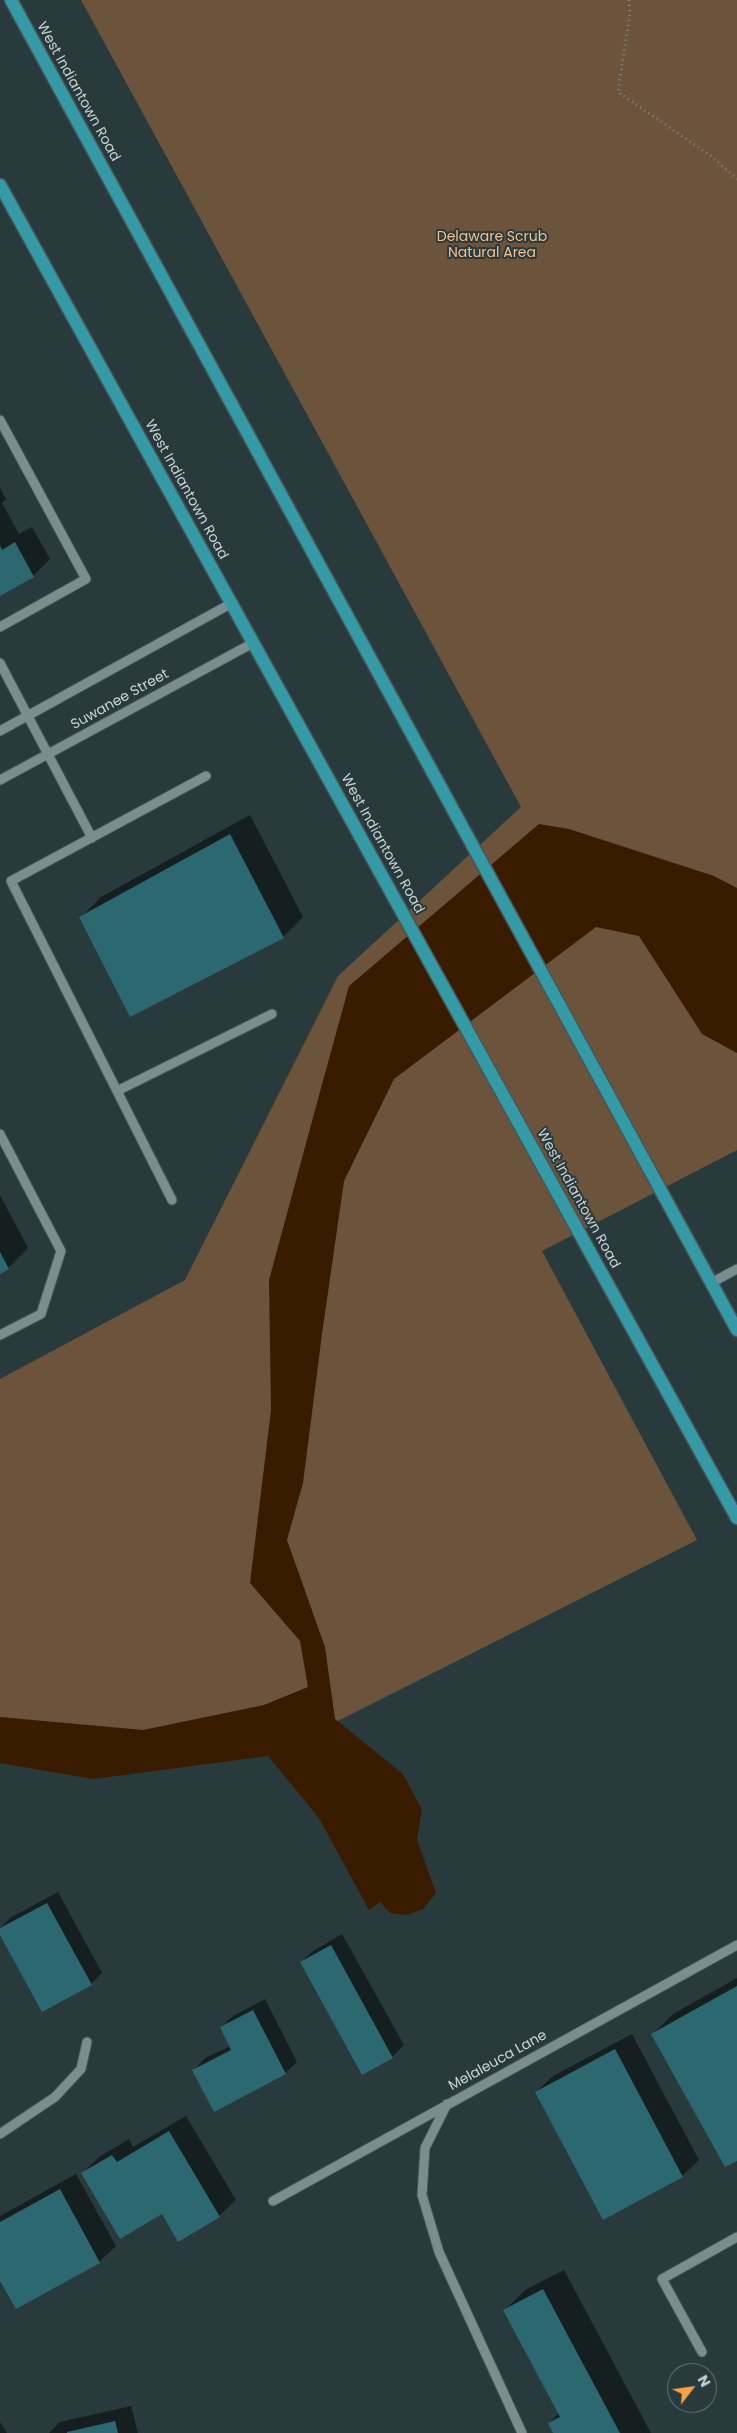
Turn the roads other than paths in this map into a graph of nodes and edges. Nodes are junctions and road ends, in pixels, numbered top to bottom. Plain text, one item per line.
1 (11, 0) edge
2 (0, 185) edge
3 (0, 420) edge
4 (232, 603) junction
5 (0, 627) edge
6 (253, 642) junction
7 (0, 663) edge
8 (28, 716) junction
9 (0, 731) edge
10 (48, 754) junction
11 (206, 776) dead end
12 (0, 780) edge
13 (92, 838) junction
14 (272, 1014) dead end
15 (117, 1091) junction
16 (0, 1134) edge
17 (172, 1200) dead end
18 (737, 1269) edge
19 (711, 1283) junction
20 (737, 1330) edge
21 (0, 1335) edge
22 (737, 1518) edge
23 (737, 1945) edge
24 (87, 2042) dead end
25 (447, 2104) junction
26 (0, 2134) edge
27 (273, 2201) dead end
28 (737, 2237) edge
29 (702, 2352) dead end
30 (522, 2433) edge

1 - 19 main road, West Indiantown Road
2 - 4 main road, West Indiantown Road
3 - 5 street
4 - 6 main road, West Indiantown Road
4 - 8 street
6 - 10 street, Suwanee Street
6 - 22 main road, West Indiantown Road
7 - 8 street
8 - 9 street
8 - 10 street
10 - 12 street, Suwanee Street
10 - 13 street
11 - 13 street
13 - 15 street
14 - 15 street
15 - 17 street
16 - 21 street
18 - 19 street
19 - 20 main road, West Indiantown Road
23 - 25 street, Melaleuca Lane
24 - 26 street
25 - 27 street, Melaleuca Lane
25 - 30 street
28 - 29 street

